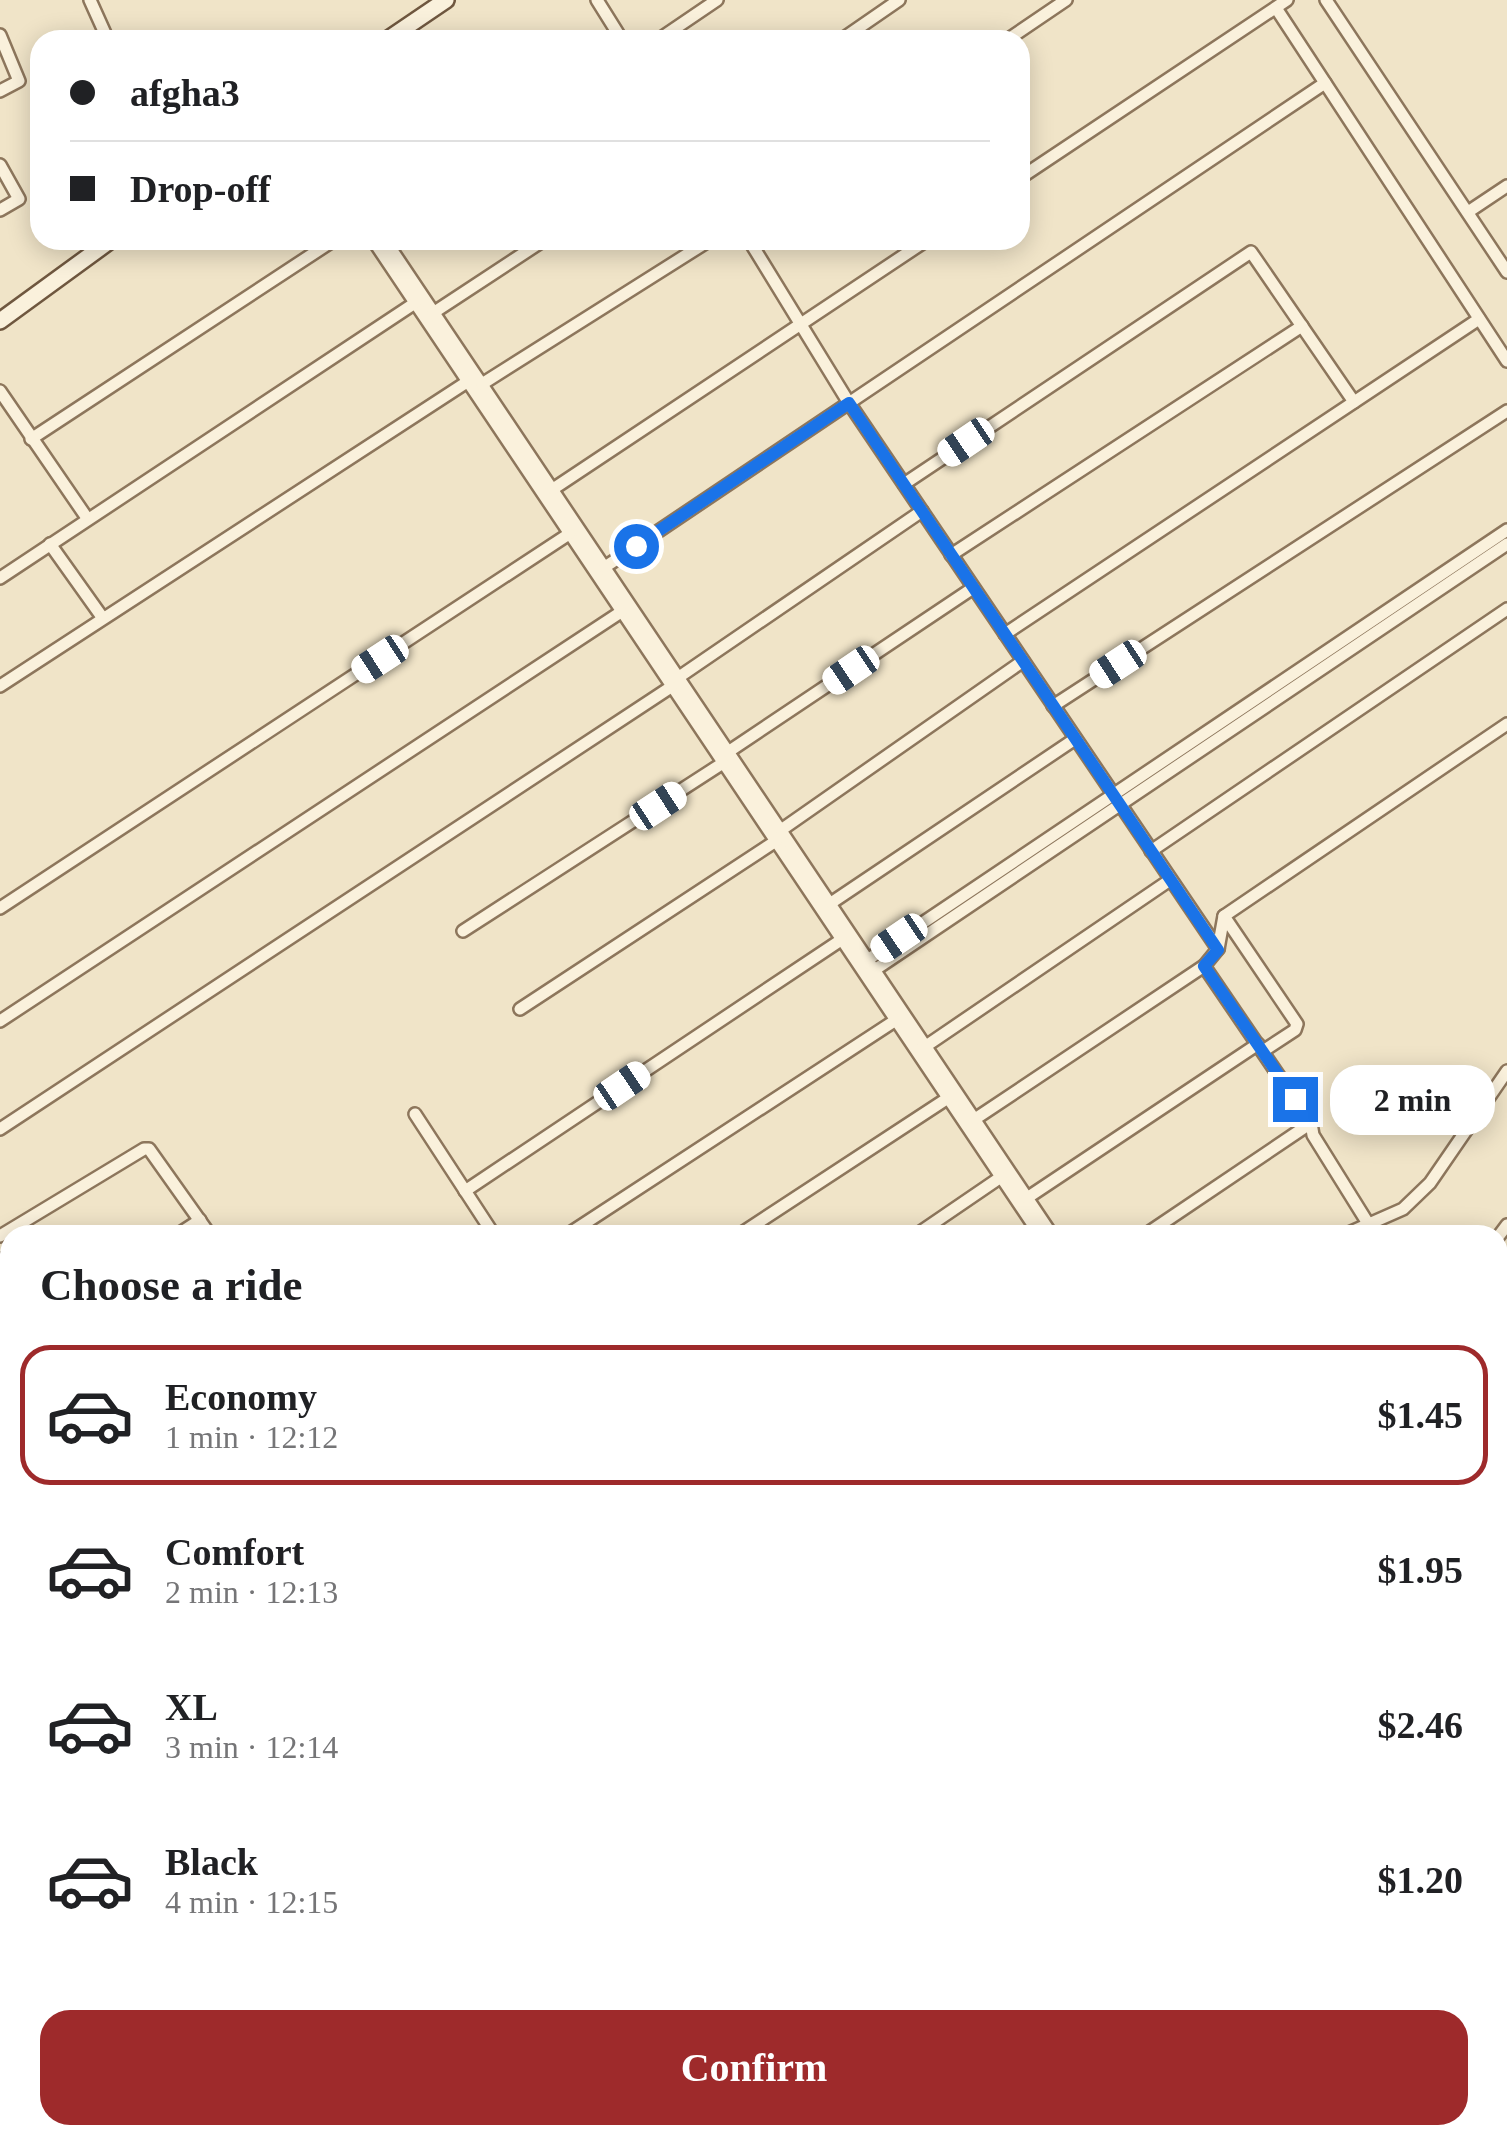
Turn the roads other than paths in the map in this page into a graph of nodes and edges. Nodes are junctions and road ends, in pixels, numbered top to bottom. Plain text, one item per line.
1 (90, 0) edge
2 (446, 0) edge
3 (597, 0) edge
4 (716, 0) edge
5 (899, 0) edge
6 (1066, 0) edge
7 (1326, 0) edge
8 (1282, 4) edge
9 (104, 30) edge
10 (402, 30) edge
11 (616, 30) edge
12 (672, 30) edge
13 (856, 30) edge
14 (1021, 30) edge
15 (0, 35) edge
16 (1325, 83) junction
17 (0, 91) edge
18 (0, 165) edge
19 (1030, 171) edge
20 (1507, 186) edge
21 (0, 210) edge
22 (1468, 212) junction
23 (97, 250) edge
24 (319, 250) edge
25 (380, 250) edge
26 (391, 250) edge
27 (529, 250) edge
28 (694, 250) edge
29 (756, 250) edge
30 (912, 250) edge
31 (1507, 272) edge
32 (415, 303) junction
33 (433, 312) junction
34 (1479, 319) junction
35 (0, 322) edge
36 (800, 325) junction
37 (1302, 326) junction
38 (1507, 361) edge
39 (468, 382) junction
40 (482, 384) junction
41 (0, 392) edge
42 (1354, 402) junction
43 (849, 403) junction
44 (1507, 411) edge
45 (32, 440) junction
46 (523, 456) junction
47 (904, 484) junction
48 (552, 488) junction
49 (922, 511) junction
50 (87, 518) junction
51 (1507, 530) edge
52 (569, 534) junction
53 (50, 544) junction
54 (1507, 544) edge
55 (952, 555) junction
56 (605, 567) junction
57 (0, 578) edge
58 (973, 588) junction
59 (1507, 610) edge
60 (621, 612) junction
61 (102, 617) junction
62 (1004, 634) junction
63 (1023, 661) junction
64 (675, 682) junction
65 (0, 686) edge
66 (1053, 706) junction
67 (1507, 724) edge
68 (1075, 739) junction
69 (726, 758) junction
70 (1116, 800) junction
71 (778, 835) junction
72 (1151, 851) junction
73 (1170, 880) junction
74 (831, 902) junction
75 (0, 908) edge
76 (1224, 916) junction
77 (463, 932) dead end
78 (841, 940) junction
79 (1218, 950) junction
80 (1204, 966) junction
81 (867, 967) junction
82 (520, 1009) dead end
83 (896, 1020) junction
84 (0, 1021) edge
85 (926, 1046) junction
86 (1261, 1047) junction
87 (1507, 1072) edge
88 (948, 1098) junction
89 (415, 1114) dead end
90 (975, 1119) junction
91 (1311, 1124) junction
92 (0, 1130) edge
93 (1001, 1177) junction
94 (465, 1191) junction
95 (1028, 1198) junction
96 (200, 1220) junction
97 (1368, 1224) joint
98 (18, 1225) edge
99 (192, 1225) edge
100 (203, 1225) edge
101 (487, 1225) edge
102 (582, 1225) edge
103 (754, 1225) edge
104 (931, 1225) edge
105 (1033, 1225) edge
106 (1046, 1225) edge
107 (1159, 1225) edge

1 - 9 street
2 - 10 main road
3 - 11 street
4 - 12 street
5 - 13 street
6 - 14 street
7 - 22 street
8 - 16 street
8 - 19 street
15 - 17 street
16 - 34 street
16 - 43 street
18 - 21 street
20 - 22 street
22 - 31 street
23 - 35 main road
24 - 45 street
25 - 32 street
26 - 33 street
27 - 33 street
28 - 40 street
29 - 36 street
30 - 36 street
32 - 39 street
32 - 50 street
33 - 40 street
34 - 38 street
34 - 42 street
36 - 43 street
36 - 48 street
37 - 42 street
37 - 47 street
37 - 55 street
39 - 46 street
39 - 61 street
40 - 46 street
41 - 45 street
42 - 62 street
43 - 47 street
43 - 56 street
44 - 66 street
45 - 50 street
46 - 48 street
46 - 52 street
47 - 49 street
48 - 56 street
49 - 55 street
49 - 64 street
50 - 53 street
51 - 70 street
52 - 60 street
52 - 75 street
53 - 57 street
53 - 61 street
54 - 70 street
55 - 58 street
56 - 64 street
58 - 62 street
58 - 69 street
59 - 72 street
60 - 64 street
60 - 84 street
61 - 65 street
62 - 63 street
63 - 66 street
63 - 71 street
64 - 69 street
64 - 92 street
66 - 68 street
67 - 76 street
68 - 70 street
68 - 74 street
69 - 71 street
69 - 77 street
70 - 72 street
70 - 81 street
71 - 74 street
71 - 78 street
71 - 82 street
72 - 73 street
73 - 79 street
73 - 85 street
74 - 81 street
76 - 79 street
76 - 86 street
78 - 81 street
78 - 94 street
79 - 80 street
80 - 86 street
80 - 90 street
81 - 83 street
81 - 85 street
83 - 88 street
83 - 102 street
85 - 90 street
86 - 91 street
86 - 95 street
87 - 97 street
88 - 93 street
88 - 103 street
89 - 94 street
90 - 95 street
91 - 97 street
91 - 107 street
93 - 104 street
93 - 105 street
94 - 101 street
95 - 106 street
96 - 98 street
96 - 99 street
96 - 100 street

